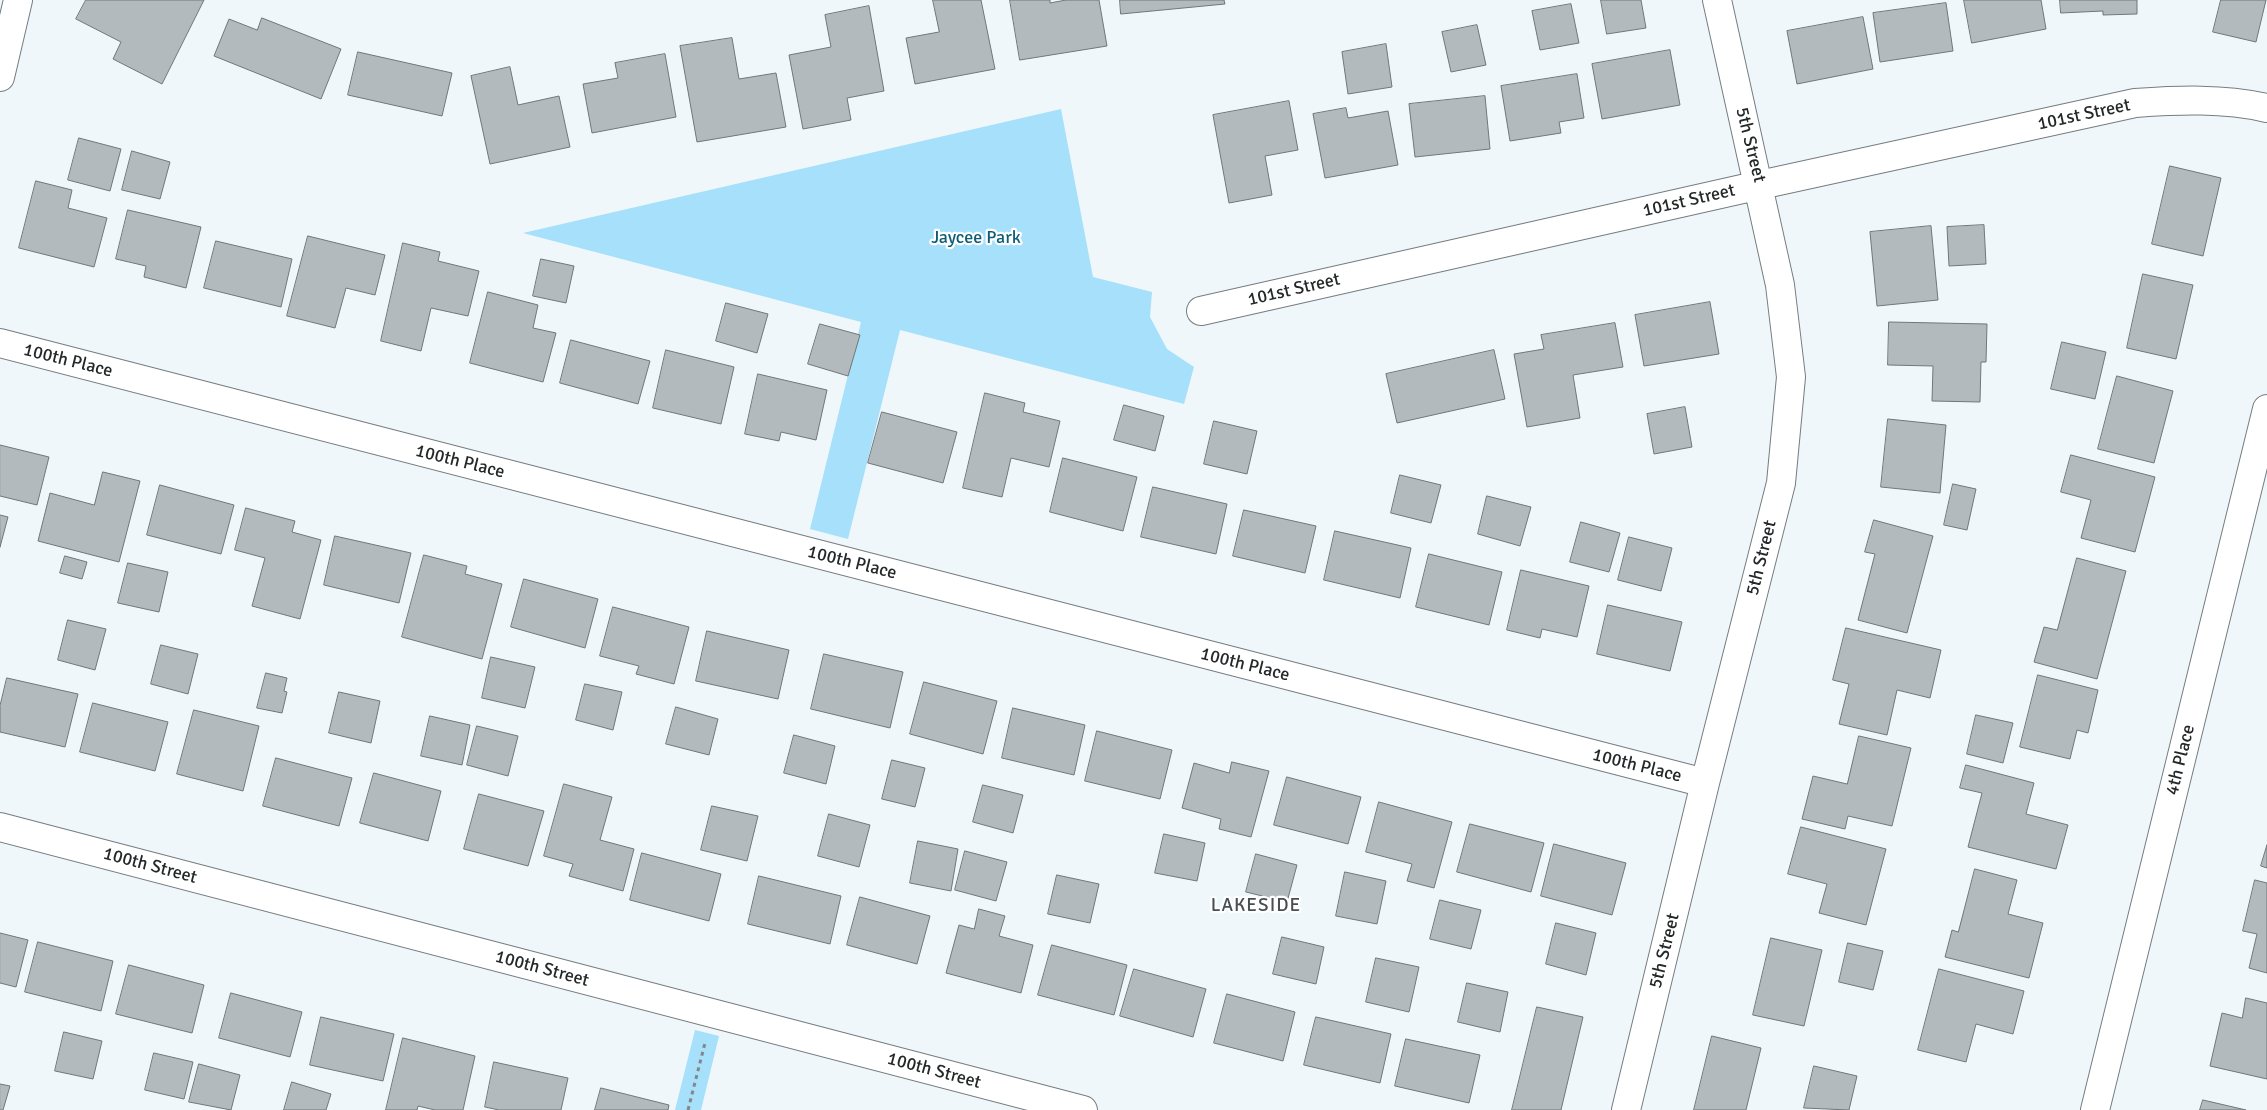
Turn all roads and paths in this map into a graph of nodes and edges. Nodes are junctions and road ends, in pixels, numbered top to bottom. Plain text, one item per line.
1 (18, 0) edge
2 (1716, 0) edge
3 (0, 77) edge
4 (2267, 108) edge
5 (1760, 185) junction
6 (1201, 311) dead end
7 (0, 343) edge
8 (2267, 409) edge
9 (1705, 783) junction
10 (0, 827) edge
11 (712, 1013) junction
12 (688, 1110) edge
13 (1084, 1110) edge
14 (1626, 1110) edge
15 (2096, 1110) edge

1 - 3 street
2 - 5 street, 5th Street
4 - 5 street, 101st Street
5 - 6 street, 101st Street
5 - 9 street, 5th Street
7 - 9 street, 100th Place
8 - 15 street, 4th Place
9 - 14 street, 5th Street
10 - 11 street, 100th Street
11 - 12 path
11 - 13 street, 100th Street

